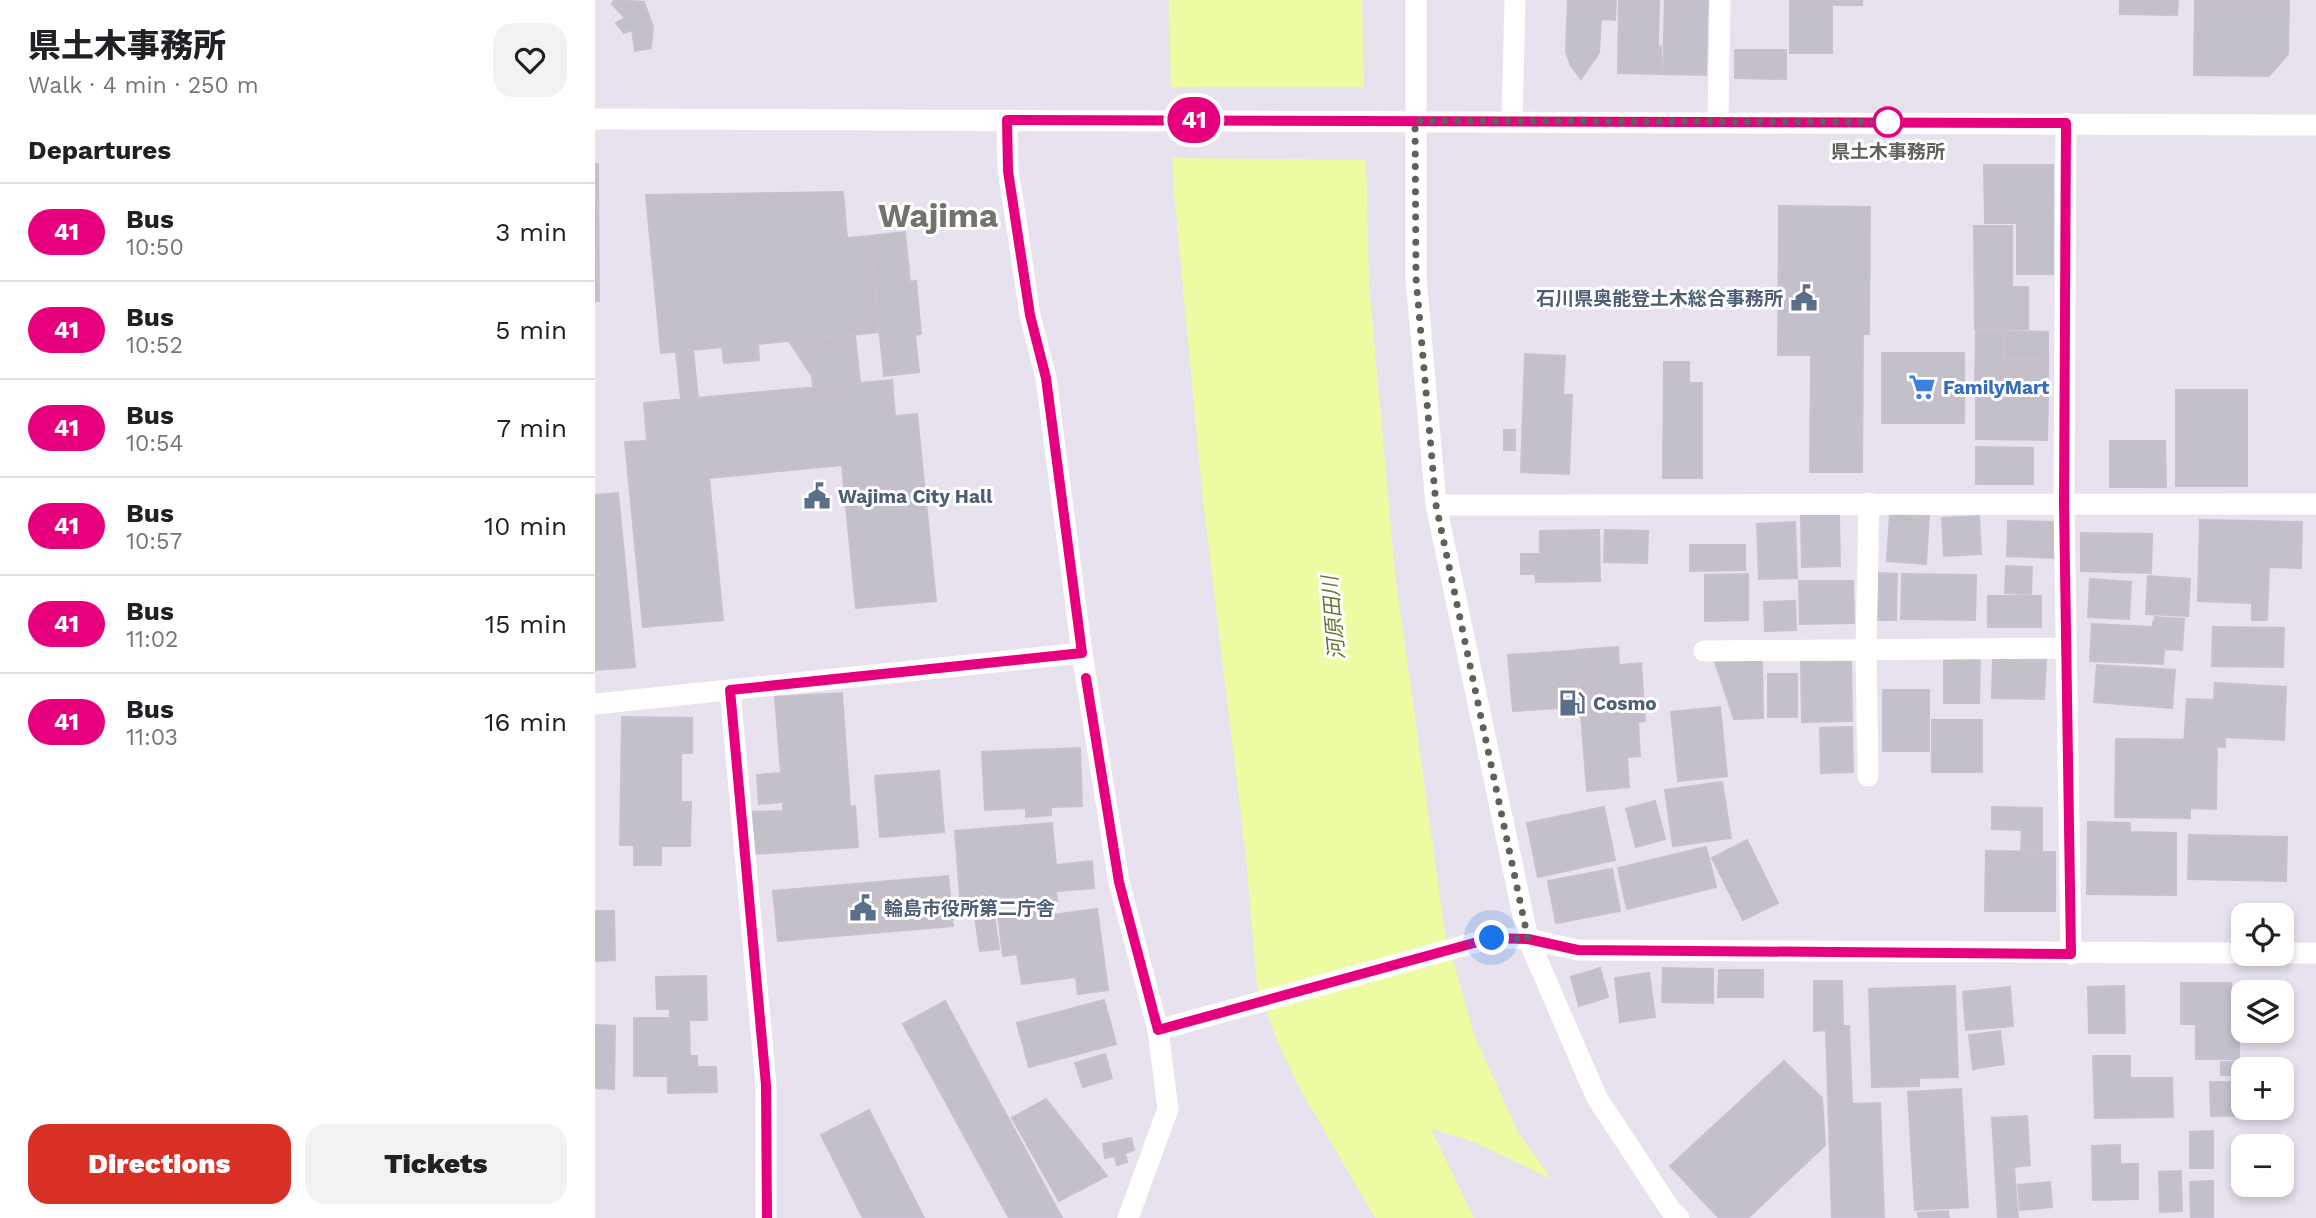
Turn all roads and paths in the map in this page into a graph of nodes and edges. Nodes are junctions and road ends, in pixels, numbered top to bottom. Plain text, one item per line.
1 (1416, 0) edge
2 (1515, 0) edge
3 (1720, 0) edge
4 (595, 119) edge
5 (1007, 120) junction
6 (1415, 121) junction
7 (1512, 122) junction
8 (1718, 122) junction
9 (2066, 123) junction
10 (2316, 125) edge
11 (1869, 503) junction
12 (2064, 504) junction
13 (2316, 504) edge
14 (1436, 505) junction
15 (2066, 648) junction
16 (1866, 649) junction
17 (1703, 651) dead end
18 (1082, 653) junction
19 (730, 690) junction
20 (595, 704) edge
21 (1868, 776) dead end
22 (1528, 939) junction
23 (2231, 953) edge
24 (2294, 953) edge
25 (2316, 953) edge
26 (2071, 954) junction
27 (1158, 1030) junction
28 (767, 1218) edge
29 (1128, 1218) edge
30 (1679, 1218) edge

1 - 6 street
2 - 7 street
3 - 8 street
4 - 5 street
5 - 6 street
5 - 18 street
6 - 7 street
6 - 14 street
7 - 8 street
8 - 9 street
9 - 10 street
9 - 12 street
11 - 12 street
11 - 14 street
11 - 16 street
12 - 13 street
12 - 15 street
14 - 22 street
15 - 16 street
15 - 26 street
16 - 17 street
16 - 21 street
18 - 19 street
18 - 27 street
19 - 20 street
19 - 28 street
22 - 26 street
22 - 27 street
22 - 30 street
23 - 26 street
24 - 25 street
27 - 29 street

